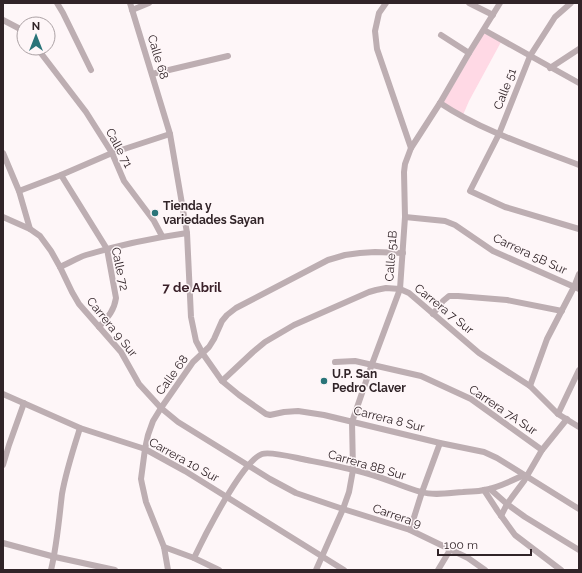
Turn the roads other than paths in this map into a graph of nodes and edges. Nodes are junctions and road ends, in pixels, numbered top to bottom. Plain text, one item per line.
1 (57, 3) edge
2 (130, 3) edge
3 (149, 3) edge
4 (386, 3) edge
5 (469, 3) edge
6 (500, 3) edge
7 (571, 3) edge
8 (132, 10) junction
9 (493, 15) junction
10 (3, 20) edge
11 (16, 27) edge
12 (484, 30) junction
13 (441, 35) dead end
14 (579, 49) edge
15 (469, 53) junction
16 (43, 56) edge
17 (228, 56) dead end
18 (530, 56) junction
19 (550, 68) junction
20 (91, 70) dead end
21 (152, 74) junction
22 (579, 83) edge
23 (440, 103) junction
24 (170, 134) junction
25 (499, 134) junction
26 (411, 148) junction
27 (112, 153) junction
28 (4, 156) edge
29 (579, 165) edge
30 (61, 175) junction
31 (19, 192) junction
32 (3, 217) edge
33 (405, 217) junction
34 (30, 229) junction
35 (579, 229) edge
36 (187, 233) junction
37 (162, 236) junction
38 (107, 249) junction
39 (403, 253) junction
40 (60, 267) junction
41 (579, 274) edge
42 (577, 288) edge
43 (400, 289) junction
44 (562, 311) junction
45 (433, 314) junction
46 (100, 327) junction
47 (203, 354) junction
48 (335, 362) dead end
49 (372, 364) junction
50 (579, 370) edge
51 (222, 381) junction
52 (530, 386) junction
53 (3, 394) edge
54 (24, 403) junction
55 (161, 408) junction
56 (558, 414) junction
57 (568, 419) junction
58 (352, 422) junction
59 (578, 426) edge
60 (80, 428) junction
61 (440, 443) junction
62 (145, 449) junction
63 (542, 450) junction
64 (3, 465) edge
65 (249, 465) junction
66 (353, 470) junction
67 (525, 476) junction
68 (487, 490) junction
69 (422, 492) junction
70 (227, 497) junction
71 (507, 504) junction
72 (343, 509) junction
73 (579, 509) edge
74 (501, 516) junction
75 (410, 530) junction
76 (3, 543) edge
77 (164, 547) junction
78 (450, 550) junction
79 (579, 550) edge
80 (322, 556) junction
81 (54, 557) junction
82 (194, 558) junction
83 (51, 570) edge
84 (114, 570) edge
85 (168, 570) edge
86 (219, 570) edge
87 (316, 570) edge
88 (344, 570) edge
89 (438, 570) edge
90 (485, 570) edge
91 (560, 570) edge

1 - 20 street
2 - 8 street, Calle 68
3 - 8 street
4 - 26 street
5 - 9 street
6 - 9 street, Calle 51B
7 - 18 street, Calle 51
8 - 21 street, Calle 68
9 - 12 street, Calle 51B
10 - 11 street
12 - 15 street, Calle 51B
12 - 18 street
13 - 15 street
14 - 19 street
15 - 23 street, Calle 51B
16 - 27 street, Calle 71
17 - 21 street
18 - 19 street
18 - 25 street, Calle 51
19 - 22 street
21 - 24 street, Calle 68
23 - 25 street
23 - 26 street, Calle 51B
24 - 27 street
24 - 36 street, Calle 68
25 - 29 street
25 - 35 street, Calle 51
26 - 33 street, Calle 51B
27 - 30 street
27 - 37 street, Calle 71
28 - 31 street
30 - 31 street
30 - 38 street, Calle 72
31 - 34 street
32 - 34 street, Carrera 9 Sur
33 - 39 street, Calle 51B
33 - 42 street, Carrera 5B Sur
34 - 40 street, Carrera 9 Sur
36 - 37 street
36 - 47 street, Calle 68
37 - 38 street
38 - 40 street
38 - 46 street, Calle 72
39 - 43 street, Calle 51B
39 - 47 street
40 - 46 street, Carrera 9 Sur
41 - 42 street
42 - 44 street
43 - 45 street, Carrera 7 Sur
43 - 49 street, Calle 51B
43 - 51 street, Carrera 7 Sur
44 - 45 street
44 - 52 street
45 - 52 street, Carrera 7 Sur
46 - 55 street, Carrera 9 Sur
47 - 51 street, Carrera 8 Sur
47 - 55 street, Calle 68
48 - 49 street, Carrera 7A Sur
49 - 58 street, Calle 51B
49 - 63 street, Carrera 7A Sur
50 - 56 street
51 - 58 street, Carrera 8 Sur
52 - 56 street, Carrera 7 Sur
53 - 54 street, Carrera 10 Sur
54 - 60 street, Carrera 10 Sur
54 - 64 street
55 - 62 street, Calle 68
55 - 65 street, Carrera 9 Sur
56 - 57 street, Carrera 7 Sur
57 - 59 street, Carrera 7 Sur
57 - 63 street
58 - 61 street, Carrera 8 Sur
58 - 66 street, Calle 51B
60 - 62 street, Carrera 10 Sur
60 - 81 street
61 - 67 street, Carrera 8 Sur
61 - 69 street
62 - 70 street, Carrera 10 Sur
62 - 77 street, Calle 68
63 - 67 street
65 - 66 street, Carrera 8B Sur
65 - 70 street
65 - 72 street, Carrera 9 Sur
66 - 69 street, Carrera 8B Sur
66 - 72 street, Calle 51B
67 - 68 street, Carrera 8B Sur
67 - 71 street
67 - 73 street, Carrera 8 Sur
68 - 69 street, Carrera 8B Sur
68 - 71 street
68 - 74 street
69 - 75 street
70 - 80 street, Carrera 10 Sur
70 - 82 street
71 - 74 street
71 - 79 street
72 - 75 street, Carrera 9
72 - 80 street, Calle 51B
74 - 91 street
75 - 78 street, Carrera 9
76 - 81 street
77 - 82 street
77 - 85 street, Calle 68
78 - 89 street
78 - 90 street, Carrera 9
80 - 87 street, Calle 51B
80 - 88 street, Carrera 10 Sur
81 - 83 street
81 - 84 street
82 - 86 street

